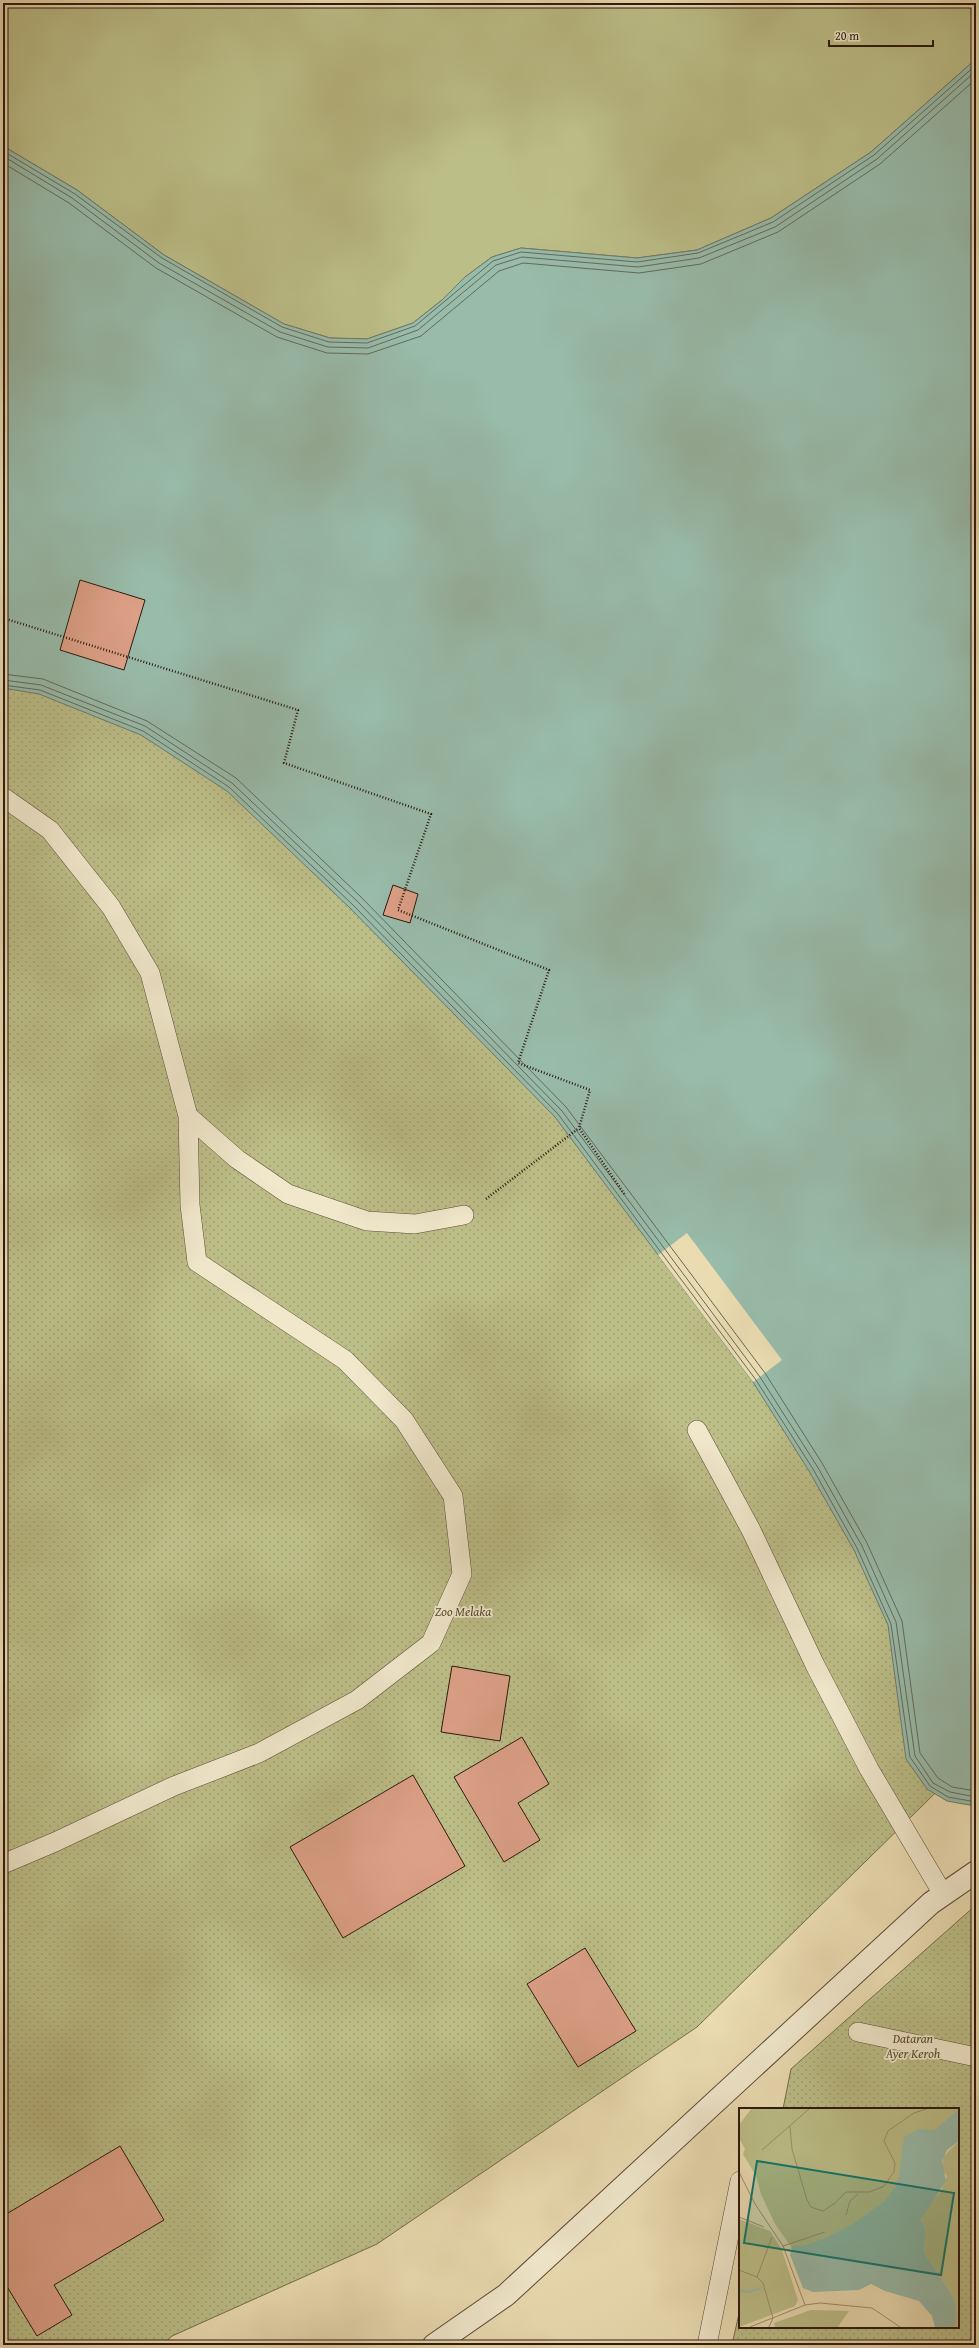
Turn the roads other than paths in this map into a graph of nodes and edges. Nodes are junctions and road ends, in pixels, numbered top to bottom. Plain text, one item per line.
1 (3, 797) edge
2 (188, 1116) junction
3 (464, 1216) road end
4 (698, 1430) dead end
5 (3, 1864) edge
6 (976, 1872) edge
7 (943, 1894) junction
8 (858, 2032) dead end
9 (976, 2057) edge
10 (739, 2186) edge
11 (434, 2345) edge
12 (707, 2345) edge

1 - 2 lane
2 - 3 lane
2 - 5 lane
4 - 7 lane
6 - 7 street
7 - 11 street
8 - 9 lane
10 - 12 lane

